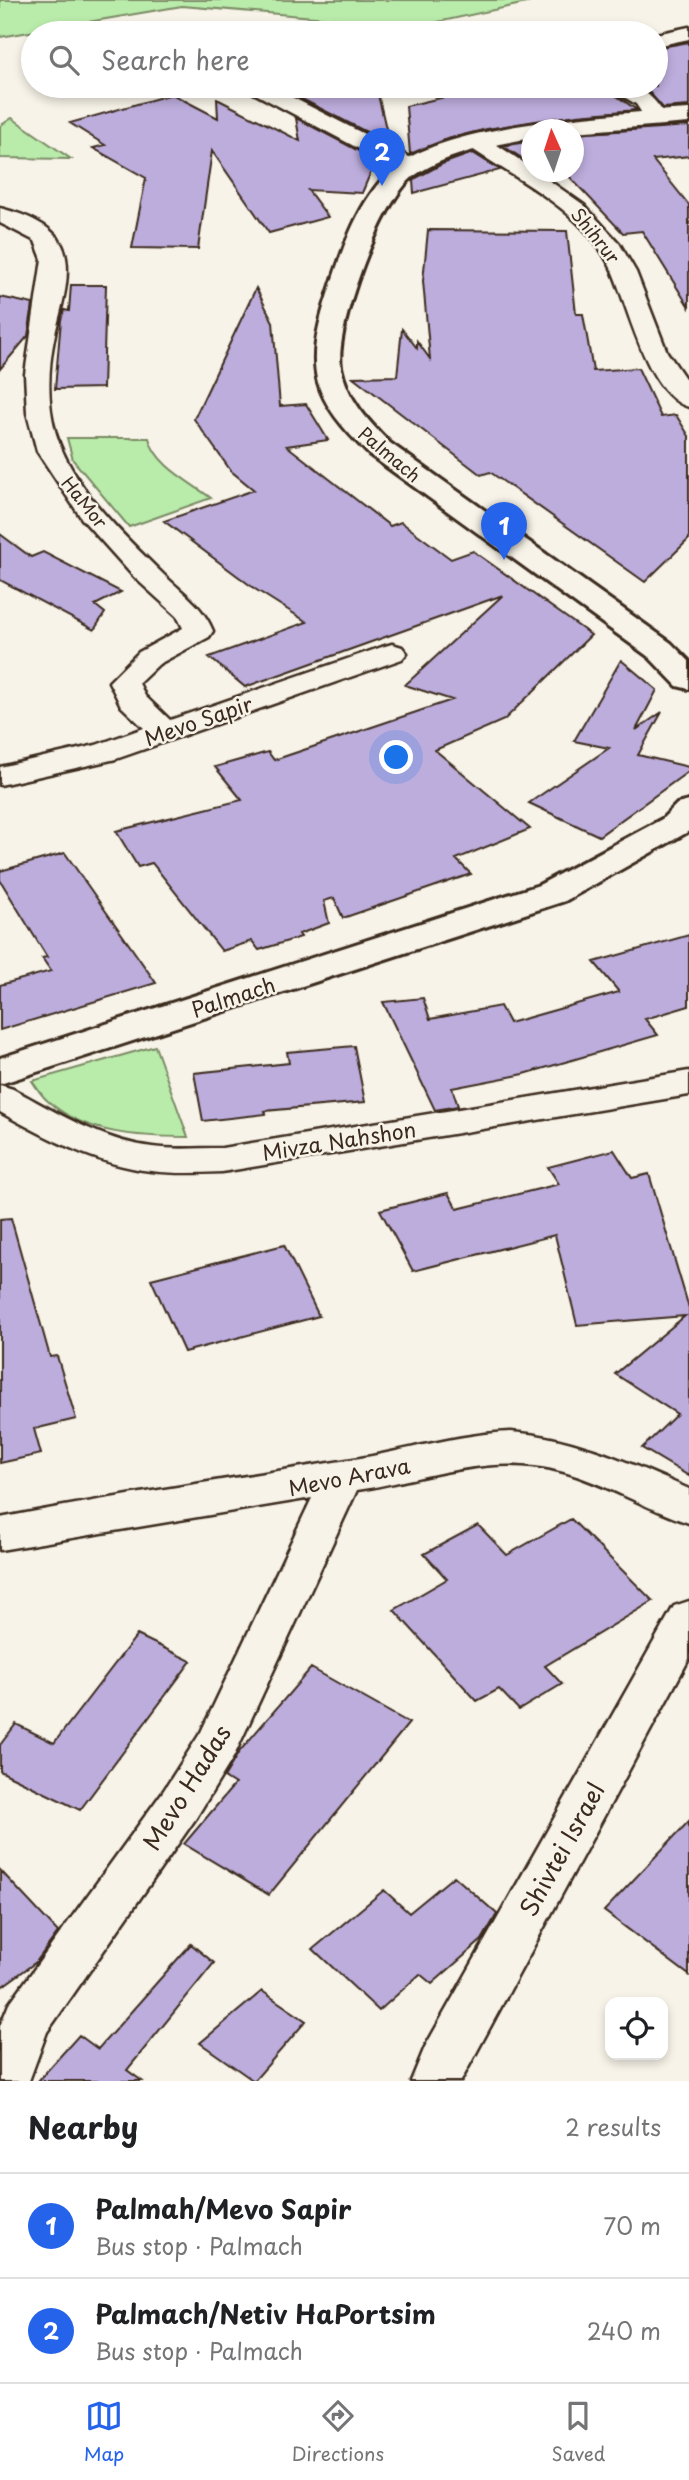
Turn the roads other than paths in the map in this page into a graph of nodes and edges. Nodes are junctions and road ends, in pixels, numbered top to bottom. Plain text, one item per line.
1 (689, 33) edge
2 (668, 37) edge
3 (278, 98) edge
4 (640, 98) edge
5 (655, 116) junction
6 (689, 116) edge
7 (584, 123) edge
8 (521, 134) edge
9 (480, 144) junction
10 (411, 167) junction
11 (0, 215) edge
12 (689, 399) edge
13 (392, 653) dead end
14 (689, 679) edge
15 (164, 731) junction
16 (0, 776) edge
17 (689, 811) edge
18 (0, 1071) edge
19 (689, 1083) edge
20 (0, 1097) edge
21 (342, 1477) junction
22 (689, 1507) edge
23 (0, 1534) edge
24 (689, 1618) edge
25 (4, 2081) edge
26 (436, 2081) edge

1 - 2 street
3 - 10 street
4 - 5 street
5 - 6 street
5 - 7 street
8 - 9 street, Palmach
9 - 10 street, Palmach
9 - 12 street, Shihrur
10 - 14 street, Palmach
11 - 15 street, HaMor
13 - 15 street, Mevo Sapir
15 - 16 street, Mevo Sapir
17 - 18 street, Palmach
19 - 20 street, Mivza Nahshon
21 - 22 street, Mevo Arava
21 - 23 street, Mevo Arava
21 - 25 street, Mevo Hadas
24 - 26 street, Shivtei Israel

